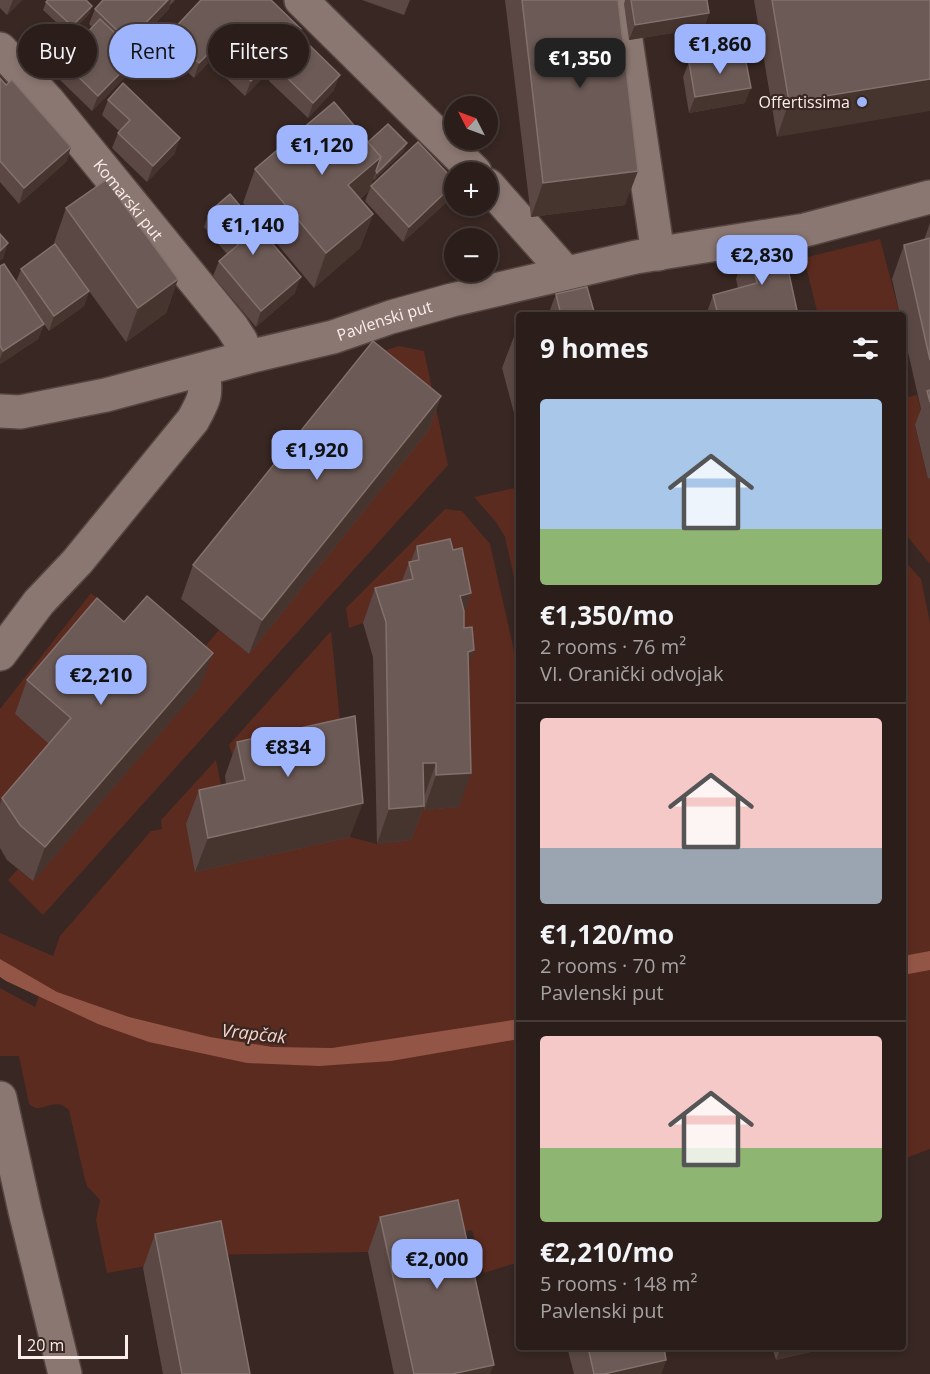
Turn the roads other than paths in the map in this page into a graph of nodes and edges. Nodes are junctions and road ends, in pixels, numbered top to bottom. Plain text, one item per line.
1 (301, 0) edge
2 (620, 0) edge
3 (0, 49) edge
4 (465, 162) edge
5 (498, 196) edge
6 (930, 197) edge
7 (658, 254) junction
8 (566, 273) junction
9 (248, 357) junction
10 (203, 370) junction
11 (0, 411) edge
12 (0, 654) edge
13 (0, 1098) edge
14 (8, 1170) edge
15 (65, 1374) edge

1 - 4 street
2 - 7 street
3 - 9 street, Komarski put
5 - 8 street
6 - 7 street, Pavlenski put
7 - 8 street, Pavlenski put
8 - 9 street, Pavlenski put
9 - 10 street, Pavlenski put
10 - 11 street, Pavlenski put
10 - 12 street
13 - 14 street
14 - 15 street

